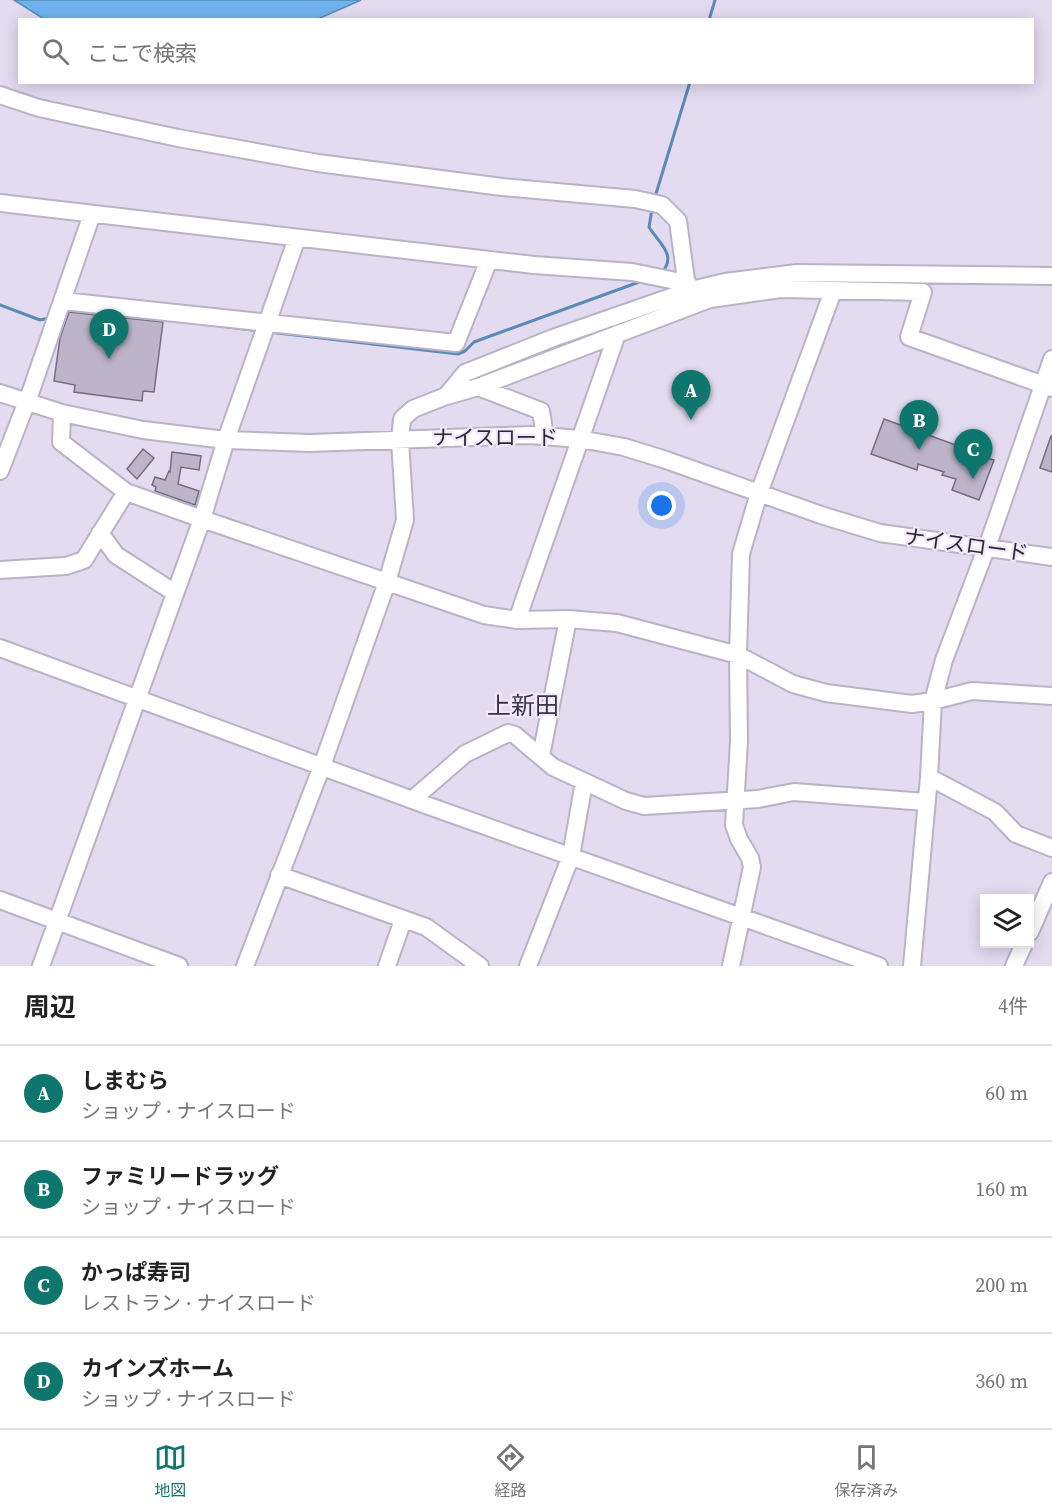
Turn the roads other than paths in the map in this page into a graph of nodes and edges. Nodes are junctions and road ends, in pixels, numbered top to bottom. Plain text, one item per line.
1 (0, 95) edge
2 (0, 203) edge
3 (92, 214) junction
4 (297, 238) junction
5 (489, 260) junction
6 (1052, 276) edge
7 (688, 285) junction
8 (833, 291) junction
9 (710, 298) junction
10 (63, 301) junction
11 (268, 322) junction
12 (617, 334) junction
13 (1052, 359) edge
14 (1048, 386) edge
15 (478, 387) junction
16 (0, 393) edge
17 (446, 396) junction
18 (27, 403) junction
19 (62, 413) junction
20 (545, 436) junction
21 (580, 439) junction
22 (226, 440) junction
23 (400, 440) junction
24 (0, 471) edge
25 (126, 492) junction
26 (759, 493) junction
27 (202, 519) junction
28 (100, 533) junction
29 (986, 549) junction
30 (1052, 557) edge
31 (0, 570) edge
32 (387, 582) junction
33 (175, 593) junction
34 (568, 619) junction
35 (517, 620) junction
36 (0, 648) edge
37 (738, 655) junction
38 (1052, 696) edge
39 (137, 698) junction
40 (933, 701) junction
41 (541, 756) junction
42 (322, 766) junction
43 (929, 777) junction
44 (584, 782) junction
45 (412, 800) junction
46 (735, 800) junction
47 (926, 802) junction
48 (1052, 848) edge
49 (571, 856) junction
50 (279, 875) junction
51 (1052, 882) edge
52 (0, 900) edge
53 (742, 918) junction
54 (403, 920) junction
55 (58, 921) junction
56 (1034, 921) edge
57 (1022, 948) edge
58 (41, 966) edge
59 (179, 966) edge
60 (245, 966) edge
61 (387, 966) edge
62 (480, 966) edge
63 (528, 966) edge
64 (731, 966) edge
65 (879, 966) edge
66 (912, 966) edge
67 (1014, 966) edge

1 - 7 street
2 - 3 street
3 - 4 street
3 - 10 street
4 - 5 street
4 - 11 street
5 - 7 street
5 - 11 street
6 - 7 street
7 - 9 street
7 - 17 street
8 - 9 street
8 - 14 street
8 - 26 street
9 - 12 street
10 - 11 street
10 - 18 street
11 - 22 street
12 - 15 street
12 - 21 street
13 - 14 street
14 - 29 street
15 - 17 street
15 - 20 street
16 - 18 street, ナイスロード
17 - 23 street
18 - 19 street, ナイスロード
18 - 24 street
19 - 22 street, ナイスロード
19 - 25 street
20 - 21 street, ナイスロード
20 - 23 street, ナイスロード
21 - 26 street, ナイスロード
21 - 35 street
22 - 23 street, ナイスロード
22 - 27 street
23 - 32 street
25 - 27 street
25 - 28 street
26 - 29 street, ナイスロード
26 - 37 street
27 - 32 street
27 - 33 street
28 - 31 street
28 - 33 street
29 - 30 street, ナイスロード
29 - 40 street
32 - 35 street
32 - 42 street
33 - 39 street
34 - 35 street
34 - 37 street
34 - 41 street
36 - 39 street
37 - 40 street
37 - 46 street
38 - 40 street
39 - 42 street
39 - 55 street
40 - 43 street
41 - 44 street
41 - 45 street
42 - 45 street
42 - 50 street
43 - 47 street
43 - 48 street
44 - 46 street
44 - 49 street
45 - 49 street
46 - 47 street
46 - 53 street
47 - 66 street
49 - 53 street
49 - 63 street
50 - 54 street
50 - 60 street
51 - 56 street
52 - 55 street
53 - 64 street
53 - 65 street
54 - 61 street
54 - 62 street
55 - 58 street
55 - 59 street
57 - 67 street

